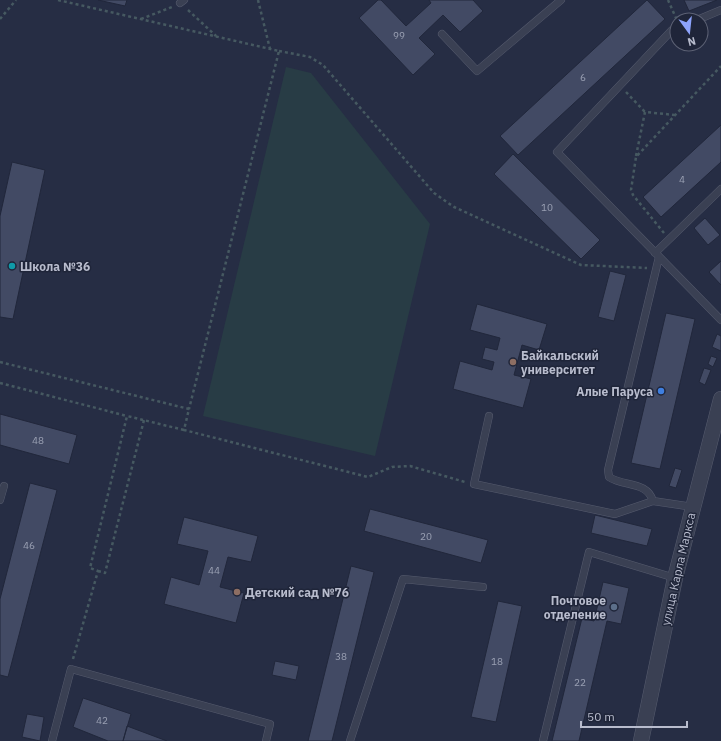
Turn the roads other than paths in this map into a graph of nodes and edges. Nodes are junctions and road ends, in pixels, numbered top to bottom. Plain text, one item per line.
1 (560, 0) edge
2 (721, 10) edge
3 (709, 15) edge
4 (669, 33) edge
5 (442, 34) dead end
6 (721, 189) edge
7 (657, 255) junction
8 (721, 320) edge
9 (721, 399) edge
10 (489, 416) dead end
11 (4, 486) dead end
12 (0, 500) edge
13 (653, 501) junction
14 (693, 507) junction
15 (675, 578) junction
16 (483, 587) dead end
17 (52, 741) edge
18 (266, 741) edge
19 (350, 741) edge
20 (543, 741) edge
21 (641, 741) edge

1 - 5 lane
2 - 3 lane
4 - 7 lane
6 - 7 lane
7 - 8 lane
7 - 13 lane
9 - 14 street, улица Карла Маркса
10 - 13 lane
11 - 12 lane
13 - 14 lane
14 - 15 street, улица Карла Маркса
15 - 20 lane
15 - 21 street, улица Карла Маркса
16 - 19 lane
17 - 18 lane

